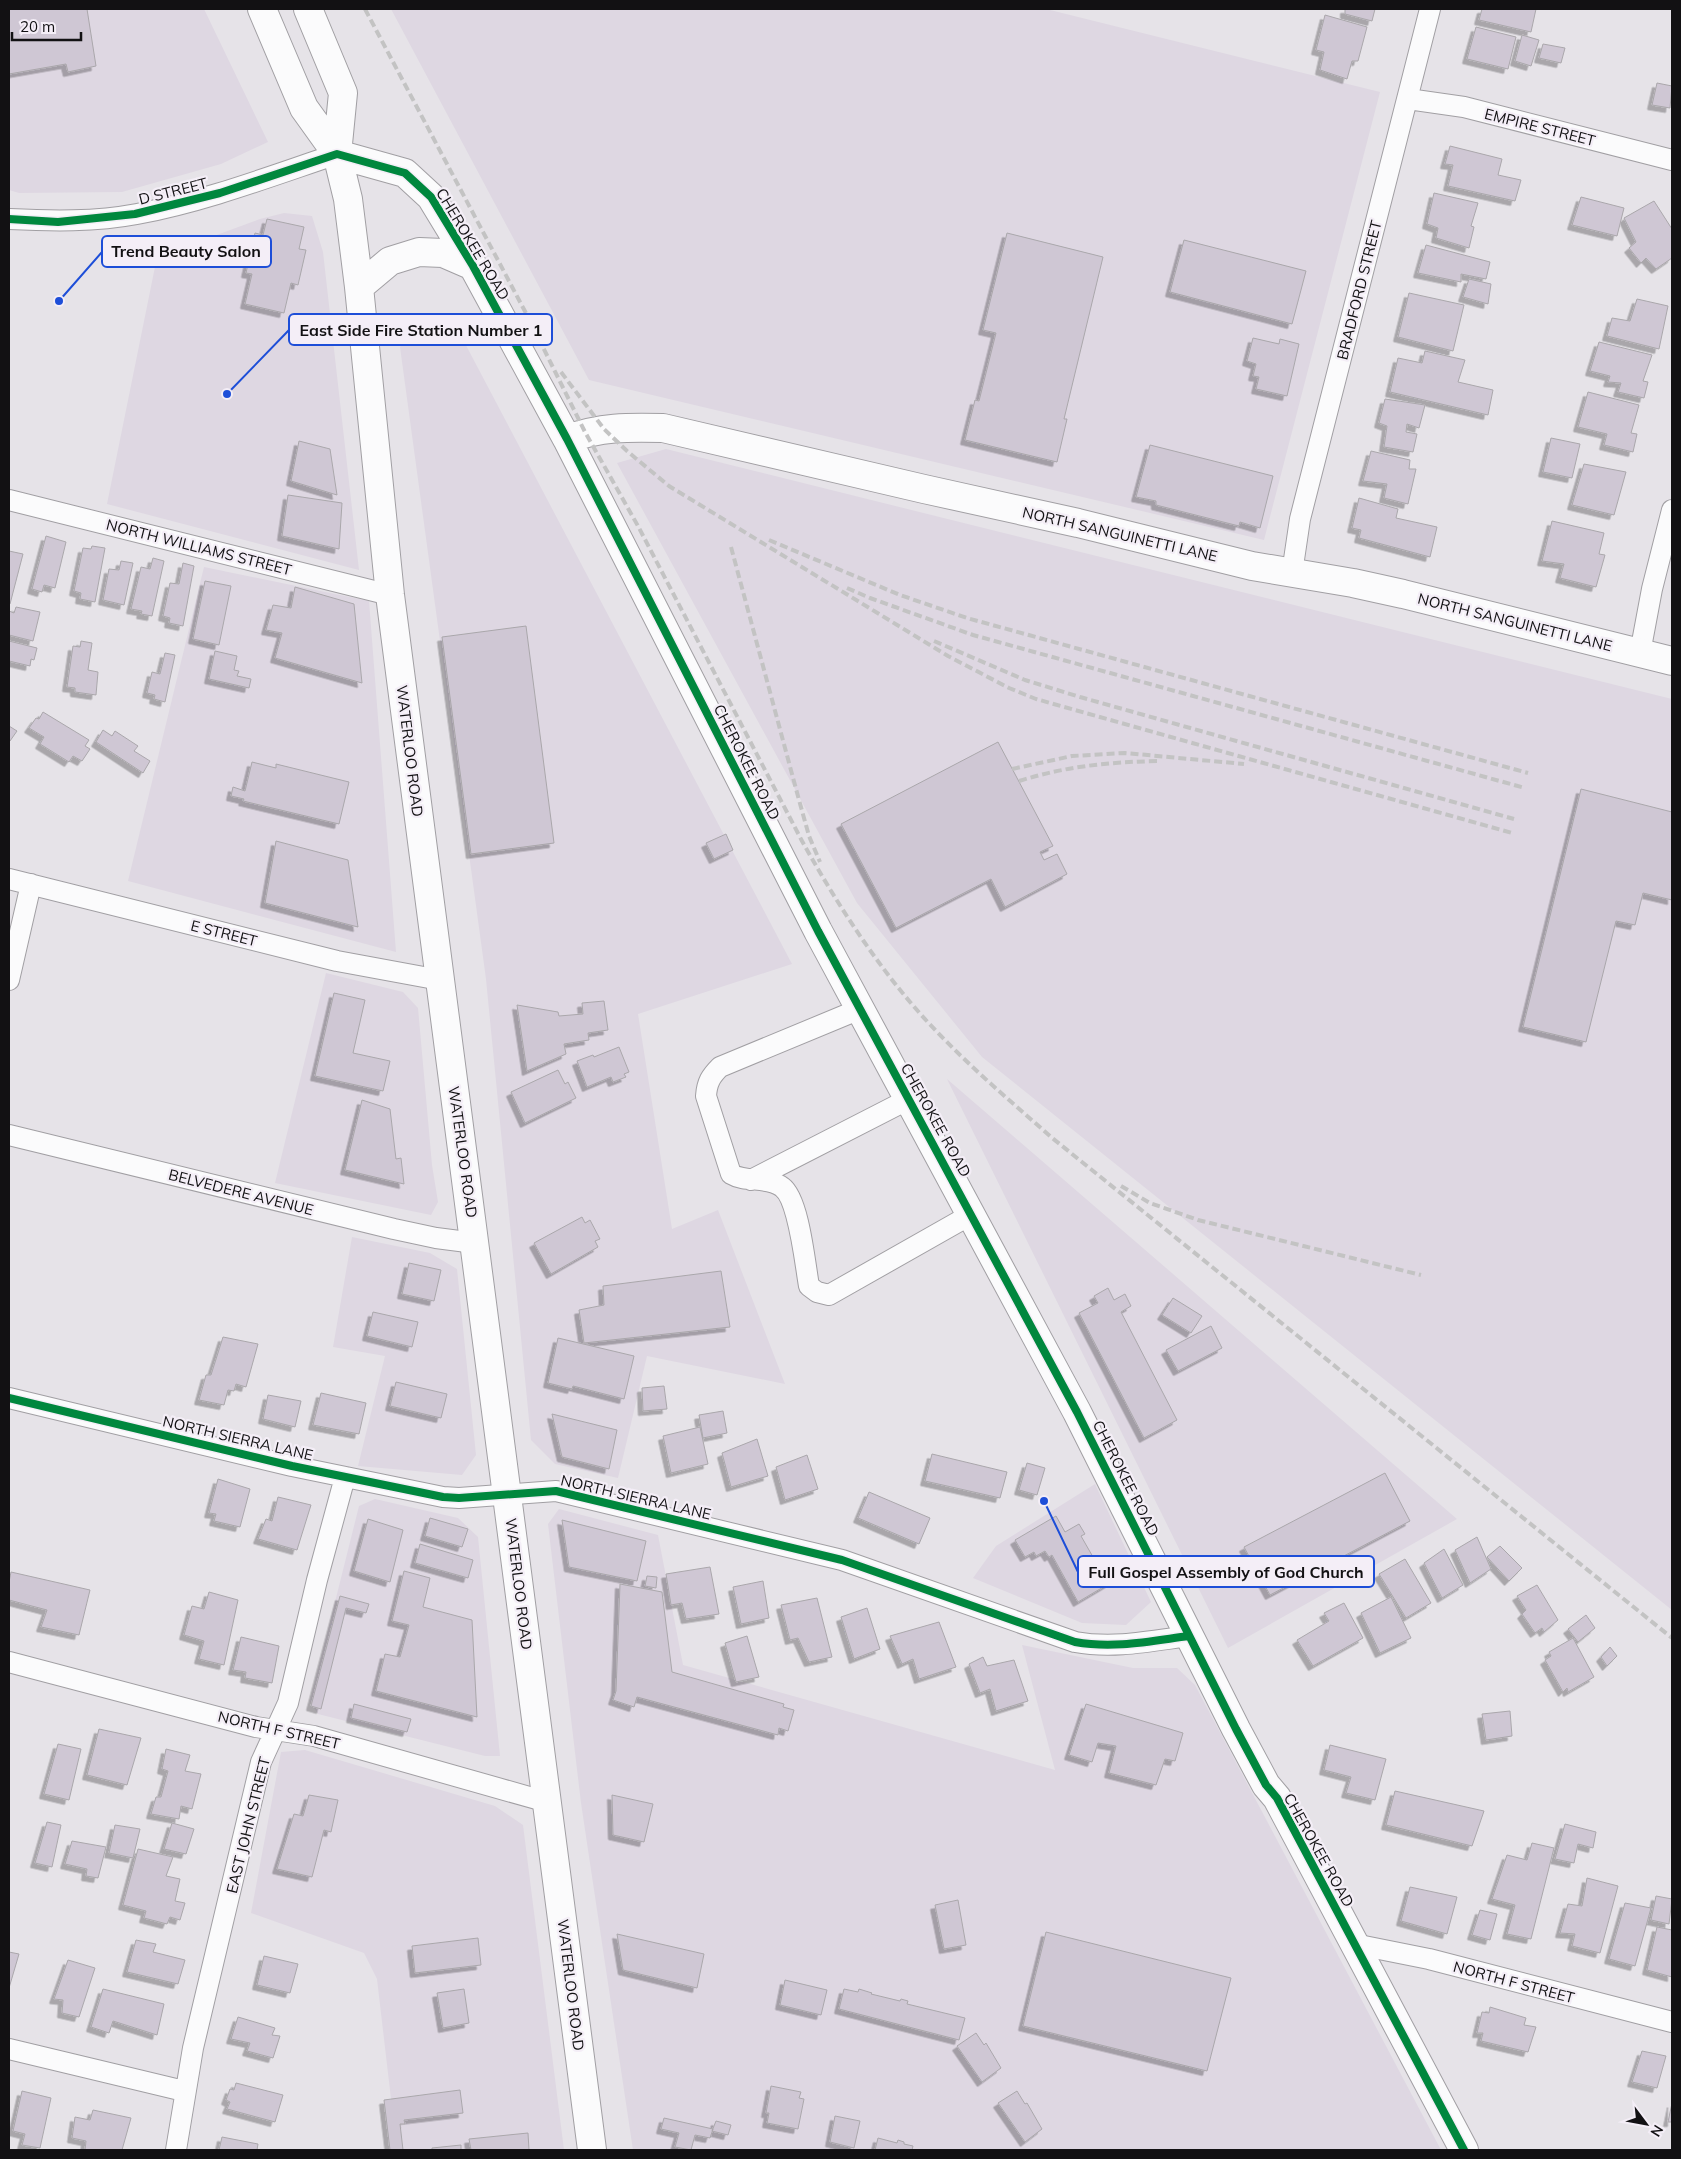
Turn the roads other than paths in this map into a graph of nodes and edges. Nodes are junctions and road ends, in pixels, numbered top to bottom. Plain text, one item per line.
1 (262, 9) edge
2 (308, 9) edge
3 (1430, 9) edge
4 (1408, 99) junction
5 (337, 154) junction
6 (1672, 160) edge
7 (9, 219) edge
8 (473, 266) junction
9 (359, 288) junction
10 (567, 439) junction
11 (9, 500) edge
12 (1672, 510) edge
13 (1292, 573) junction
14 (390, 595) junction
15 (1640, 653) junction
16 (1672, 661) edge
17 (9, 879) edge
18 (31, 884) junction
19 (9, 980) edge
20 (440, 980) junction
21 (860, 1009) junction
22 (909, 1099) junction
23 (9, 1134) edge
24 (750, 1180) junction
25 (972, 1214) junction
26 (475, 1243) junction
27 (9, 1398) edge
28 (345, 1477) junction
29 (508, 1494) junction
30 (1189, 1636) junction
31 (9, 1662) edge
32 (276, 1729) junction
33 (547, 1802) junction
34 (1354, 1944) junction
35 (1672, 2022) edge
36 (9, 2049) edge
37 (184, 2091) junction
38 (176, 2150) edge
39 (592, 2150) edge
40 (1464, 2150) edge

1 - 5 street, WATERLOO ROAD
2 - 5 street, WATERLOO ROAD
3 - 4 street, BRADFORD STREET
4 - 6 street, EMPIRE STREET
4 - 13 street, BRADFORD STREET
5 - 7 street, D STREET
5 - 8 street, CHEROKEE ROAD
5 - 9 street, WATERLOO ROAD
8 - 9 street
8 - 10 street, CHEROKEE ROAD
9 - 14 street, WATERLOO ROAD
10 - 13 street, NORTH SANGUINETTI LANE
10 - 21 street, CHEROKEE ROAD
11 - 14 street, NORTH WILLIAMS STREET
12 - 15 street
13 - 15 street, NORTH SANGUINETTI LANE
14 - 20 street, WATERLOO ROAD
15 - 16 street, NORTH SANGUINETTI LANE
17 - 18 street, E STREET
18 - 19 street
18 - 20 street, E STREET
20 - 26 street, WATERLOO ROAD
21 - 22 street, CHEROKEE ROAD
21 - 24 street
22 - 24 street
22 - 25 street, CHEROKEE ROAD
23 - 26 street, BELVEDERE AVENUE
24 - 25 street
25 - 30 street, CHEROKEE ROAD
26 - 29 street, WATERLOO ROAD
27 - 28 street, NORTH SIERRA LANE
28 - 29 street, NORTH SIERRA LANE
28 - 32 street, EAST JOHN STREET
29 - 30 street, NORTH SIERRA LANE
29 - 33 street, WATERLOO ROAD
30 - 34 street, CHEROKEE ROAD
31 - 32 street, NORTH F STREET
32 - 33 street, NORTH F STREET
32 - 37 street, EAST JOHN STREET
33 - 39 street, WATERLOO ROAD
34 - 35 street, NORTH F STREET
34 - 40 street, CHEROKEE ROAD
36 - 37 street
37 - 38 street, EAST JOHN STREET

